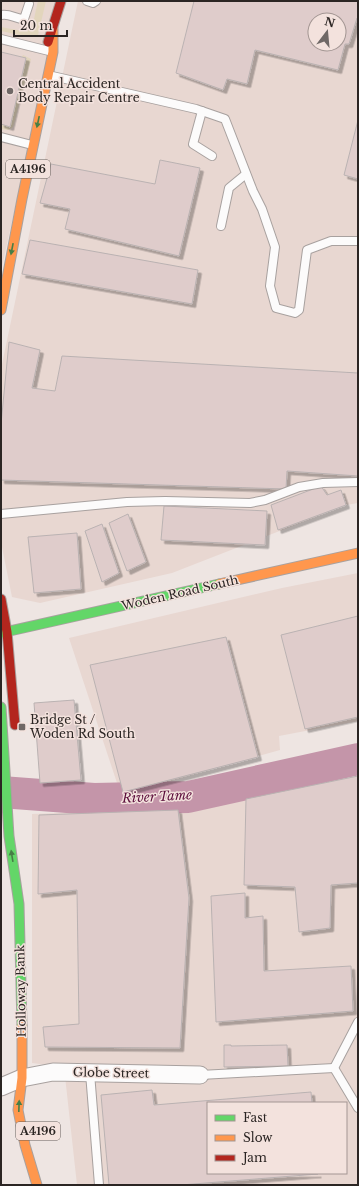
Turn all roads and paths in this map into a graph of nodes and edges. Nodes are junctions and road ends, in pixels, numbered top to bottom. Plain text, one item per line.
1 (61, 1) edge
2 (87, 1) edge
3 (96, 1) edge
4 (29, 4) dead end
5 (1, 15) edge
6 (1, 39) edge
7 (49, 51) junction
8 (42, 77) junction
9 (202, 111) junction
10 (1, 137) edge
11 (24, 139) junction
12 (33, 145) junction
13 (20, 154) dead end
14 (212, 156) dead end
15 (246, 174) junction
16 (221, 226) dead end
17 (358, 241) edge
18 (1, 310) edge
19 (358, 482) edge
20 (1, 514) edge
21 (358, 552) edge
22 (1, 600) edge
23 (3, 633) edge
24 (1, 707) edge
25 (16, 736) dead end
26 (5, 764) junction
27 (23, 868) dead end
28 (19, 904) junction
29 (358, 1022) edge
30 (334, 1068) junction
31 (90, 1073) junction
32 (200, 1075) joint
33 (22, 1078) junction
34 (1, 1087) edge
35 (30, 1099) dead end
36 (358, 1108) edge
37 (37, 1185) edge
38 (99, 1185) edge

1 - 7 main road, A4196
2 - 3 lane
4 - 5 lane
6 - 7 lane
7 - 8 main road, A4196
8 - 9 lane
8 -> 12 main road, A4196
9 - 14 lane
9 - 15 lane
10 - 11 lane
11 - 12 lane
11 - 13 main road, A4196
12 -> 18 main road, A4196
15 - 16 lane
15 - 17 lane
19 - 20 lane
21 - 23 main road, Woden Road South
22 - 23 main road
23 - 25 main road
23 - 26 main road
24 - 26 main road, A4196
28 -> 26 main road, Holloway Bank / A4196
27 - 28 main road, Holloway Bank / A4196
28 - 33 main road, Holloway Bank / A4196
29 - 30 lane
30 - 32 lane
30 - 36 lane
31 - 32 street, Globe Street
31 - 33 street, Globe Street
31 - 38 lane
33 - 34 street, Globe Street
33 - 35 main road, Holloway Bank / A4196
37 -> 33 main road, Holloway Bank / A4196

